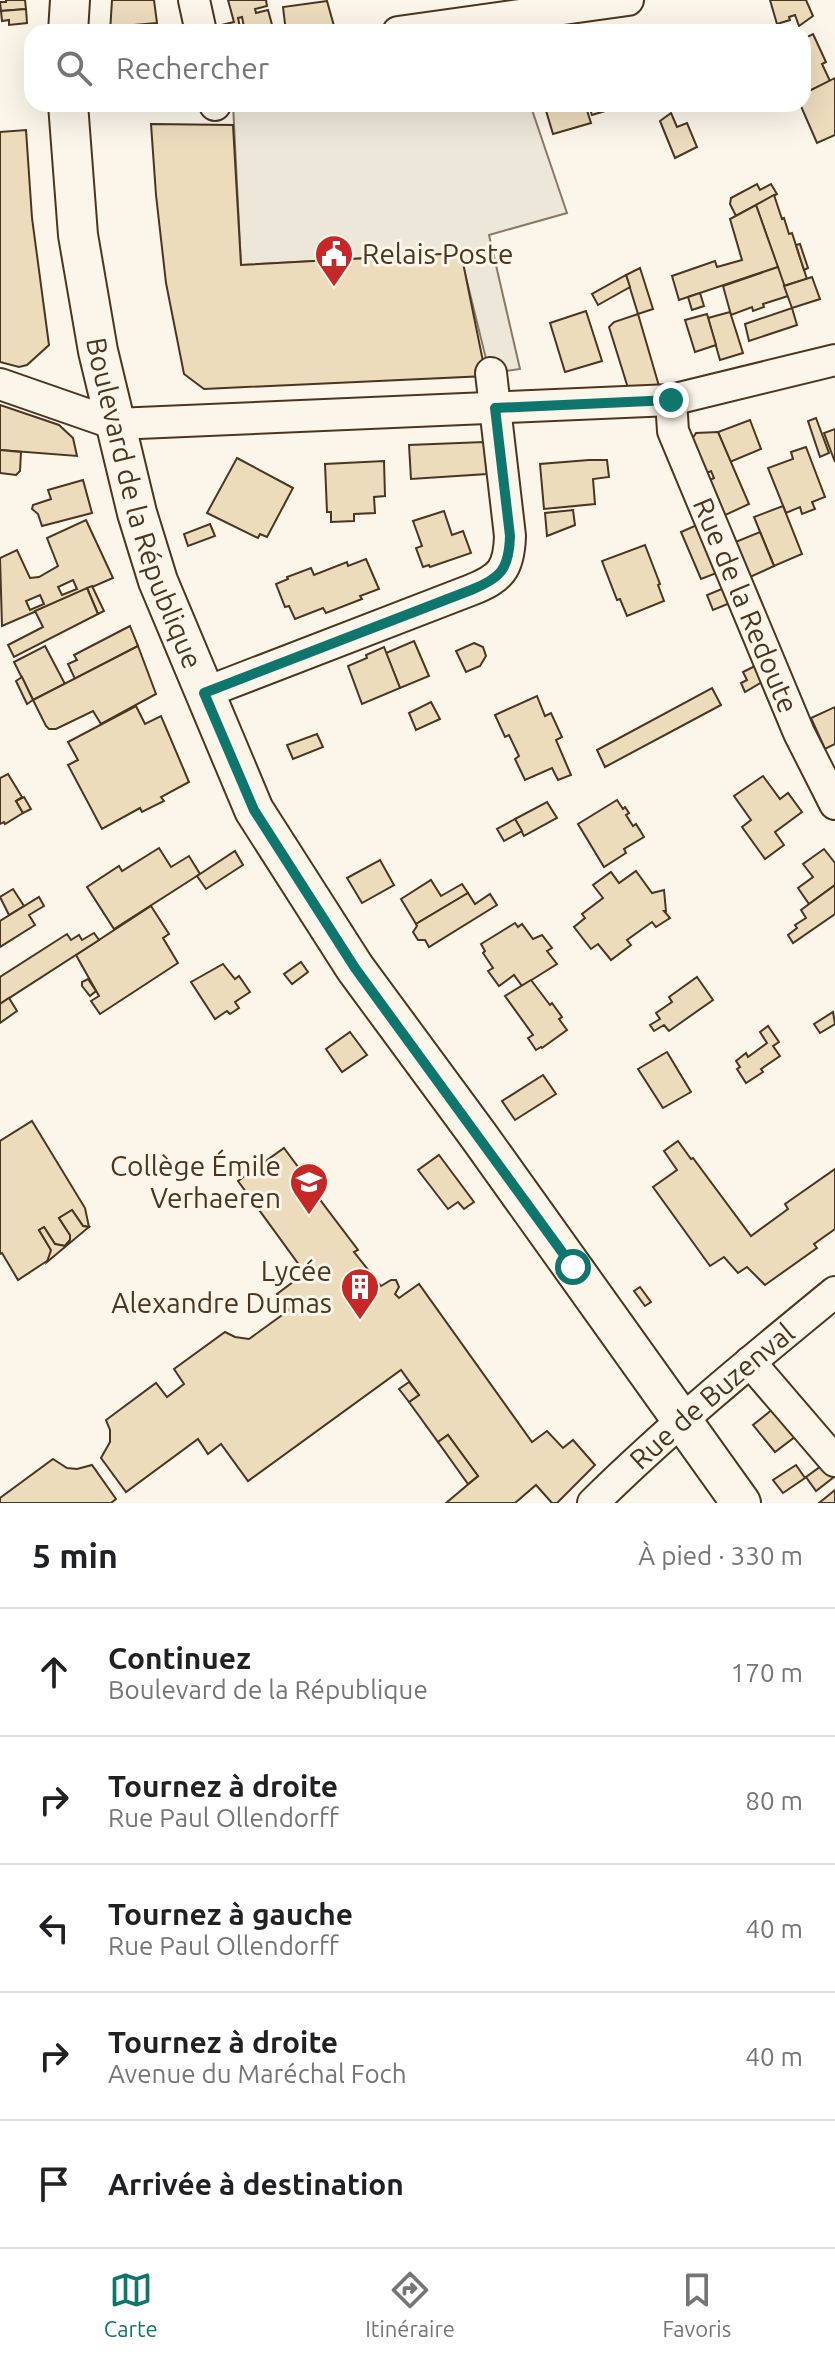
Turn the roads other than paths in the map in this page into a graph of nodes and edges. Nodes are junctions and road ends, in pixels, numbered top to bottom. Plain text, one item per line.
1 (70, 0) edge
2 (194, 0) edge
3 (628, 0) edge
4 (68, 24) edge
5 (199, 24) edge
6 (456, 24) edge
7 (69, 112) edge
8 (835, 360) edge
9 (491, 373) dead end
10 (0, 384) edge
11 (671, 400) junction
12 (495, 408) junction
13 (115, 424) junction
14 (204, 693) junction
15 (835, 804) edge
16 (835, 1292) edge
17 (750, 1362) junction
18 (682, 1422) junction
19 (835, 1461) edge
20 (593, 1503) edge
21 (741, 1503) edge

1 - 4 main road
2 - 5 street
3 - 6 street
7 - 13 main road, Boulevard de la République
8 - 11 street
9 - 12 street
10 - 13 street
11 - 12 street
11 - 15 street, Rue de la Redoute
12 - 13 street
12 - 14 street
13 - 14 main road, Boulevard de la République
14 - 18 main road, Boulevard de la République
16 - 17 street, Rue de Buzenval
17 - 18 street, Rue de Buzenval
17 - 19 street
18 - 20 street, Rue de Buzenval
18 - 21 main road, Boulevard de la République

